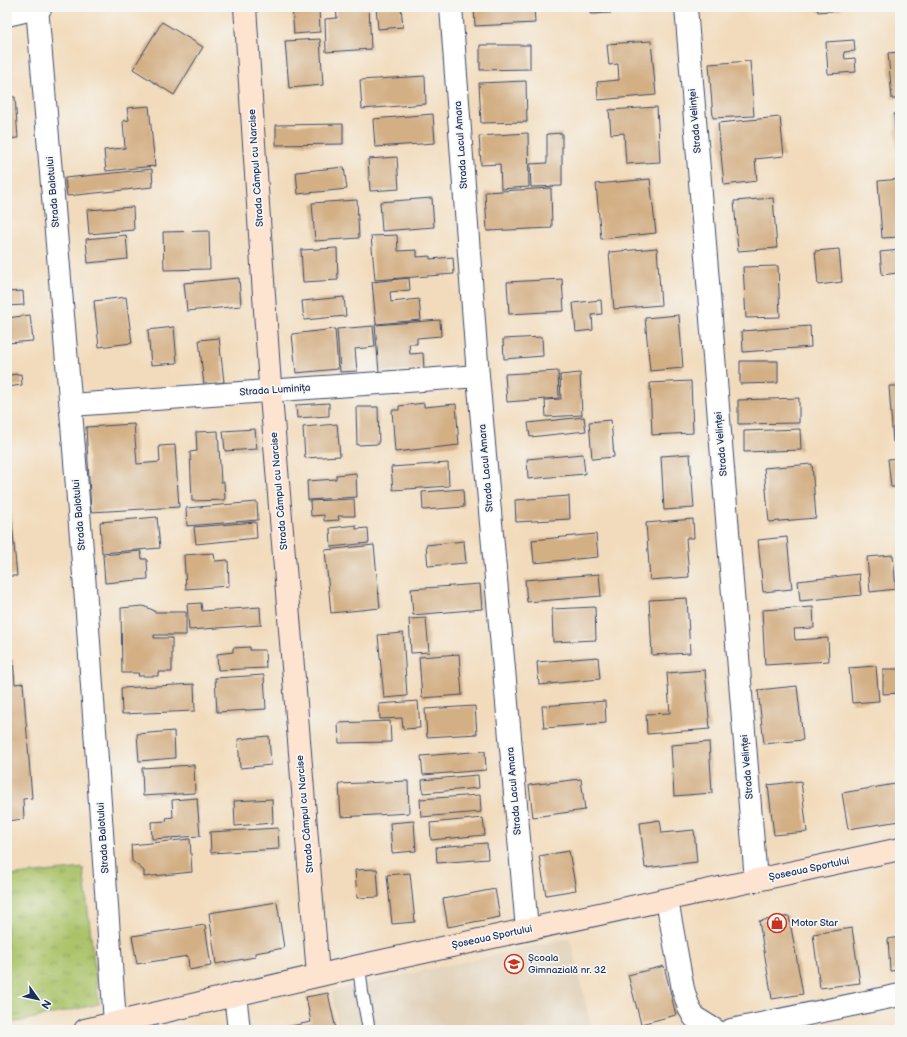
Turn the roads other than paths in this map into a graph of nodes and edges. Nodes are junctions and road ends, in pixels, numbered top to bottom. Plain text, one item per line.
1 (39, 7) edge
2 (245, 7) edge
3 (451, 7) edge
4 (686, 7) edge
5 (7, 15) edge
6 (478, 376) junction
7 (271, 390) junction
8 (71, 405) junction
9 (900, 849) edge
10 (756, 881) junction
11 (667, 900) junction
12 (526, 929) junction
13 (359, 966) junction
14 (318, 975) junction
15 (235, 994) junction
16 (900, 995) edge
17 (115, 1023) junction
18 (85, 1030) edge
19 (239, 1030) edge
20 (369, 1030) edge
21 (715, 1030) edge
22 (731, 1030) edge

1 - 5 street
1 - 8 street, Strada Balotului
2 - 7 street, Strada Câmpul cu Narcise
3 - 6 street, Strada Lacul Amara
4 - 10 street, Strada Velinței
6 - 7 street, Strada Luminița
6 - 12 street, Strada Lacul Amara
7 - 8 street, Strada Luminița
7 - 14 street, Strada Câmpul cu Narcise
8 - 17 street, Strada Balotului
9 - 10 street, Șoseaua Sportului
10 - 11 street, Șoseaua Sportului
11 - 12 street, Șoseaua Sportului
11 - 21 street
12 - 13 street, Șoseaua Sportului
13 - 14 street, Șoseaua Sportului
13 - 20 lane
14 - 15 street, Șoseaua Sportului
15 - 17 street, Șoseaua Sportului
15 - 19 street
16 - 22 street
17 - 18 street, Șoseaua Sportului

